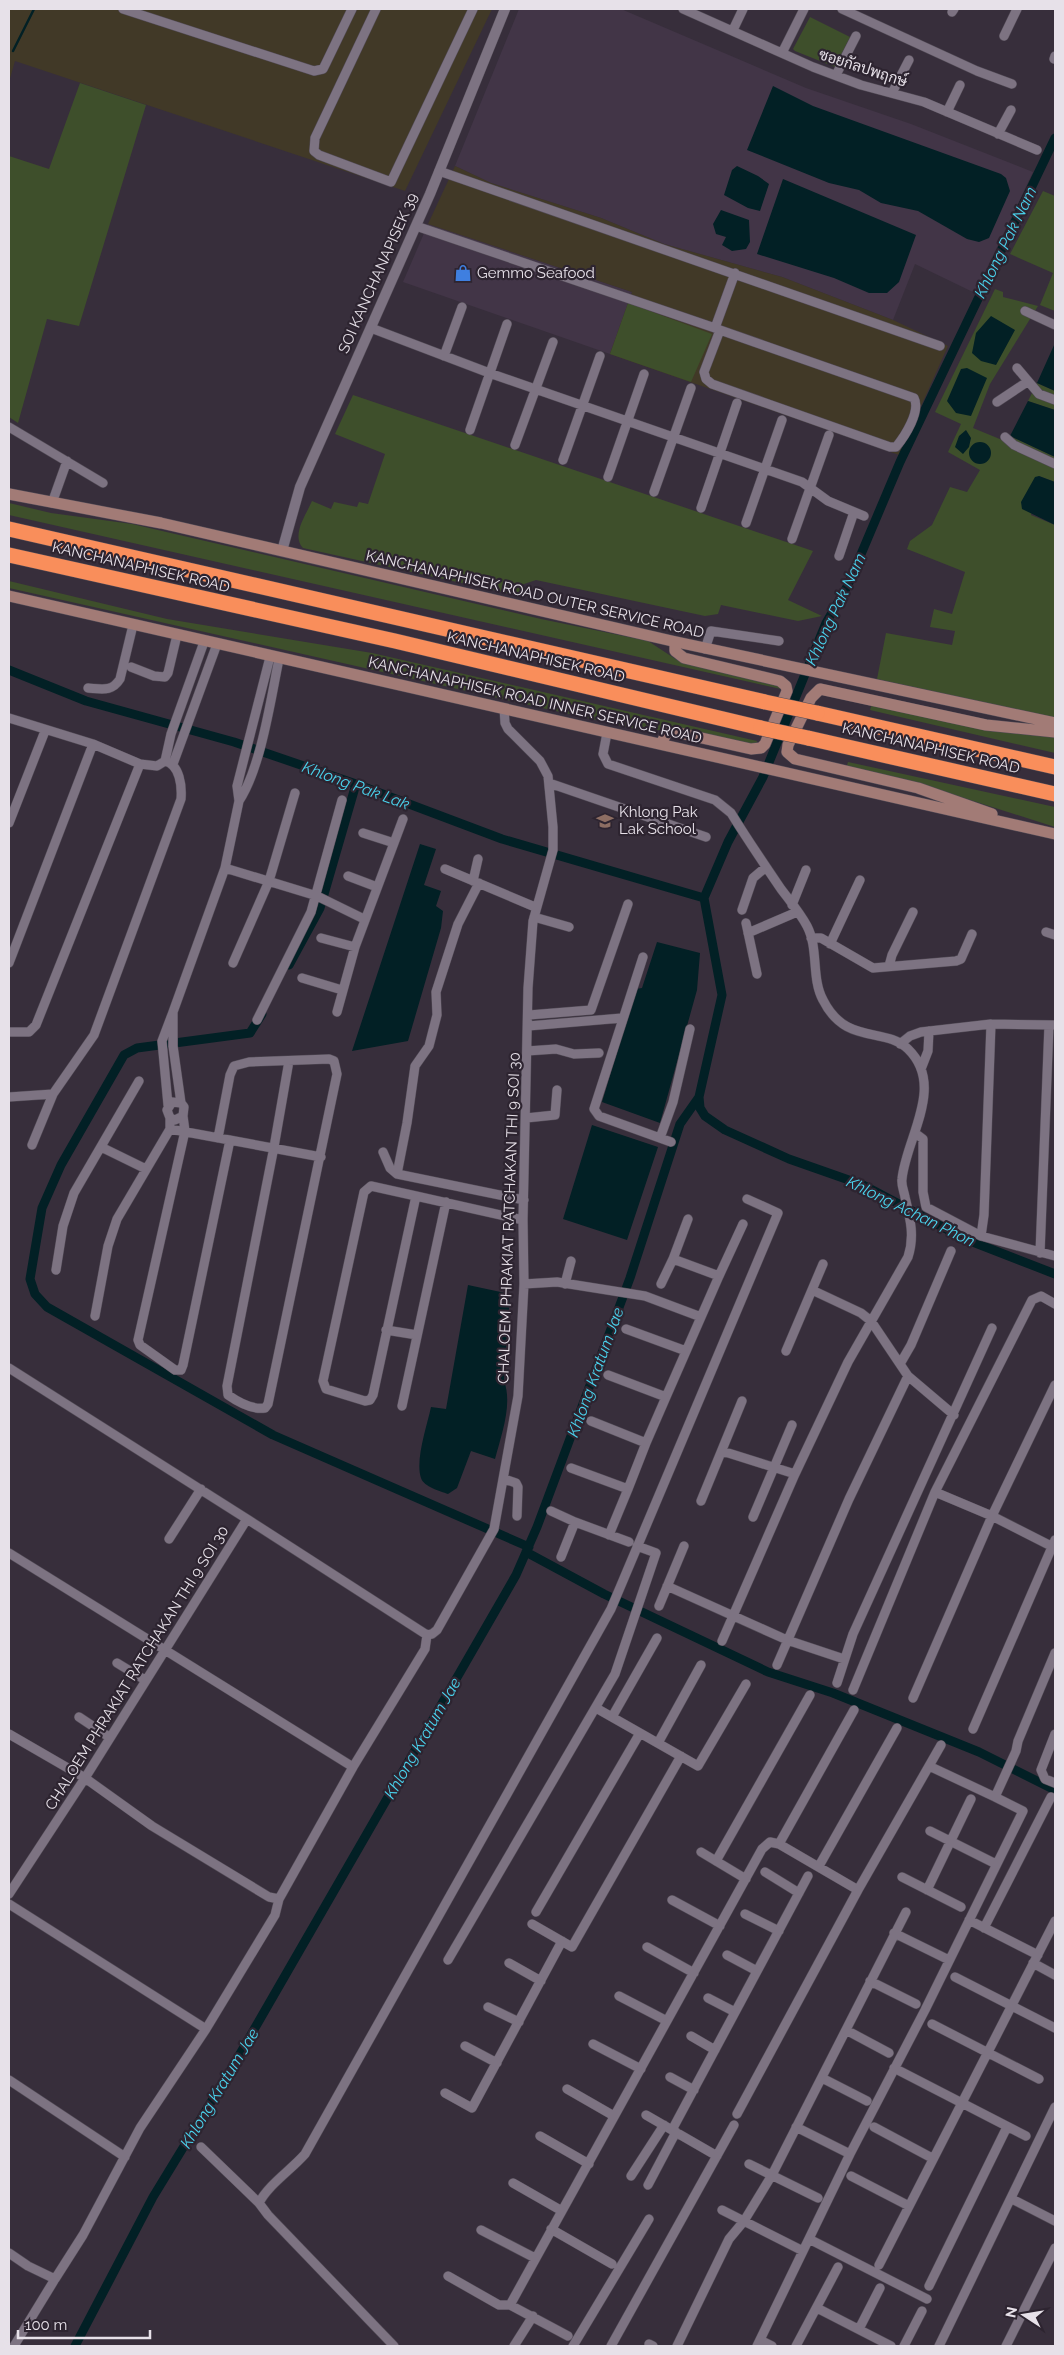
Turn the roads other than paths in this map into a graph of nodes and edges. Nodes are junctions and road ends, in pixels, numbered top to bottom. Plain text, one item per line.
1 (122, 9) edge
2 (352, 9) edge
3 (376, 9) edge
4 (473, 9) edge
5 (505, 9) edge
6 (683, 9) edge
7 (743, 9) edge
8 (804, 9) edge
9 (842, 9) edge
10 (1017, 9) edge
11 (733, 30) junction
12 (856, 36) dead end
13 (1004, 36) dead end
14 (782, 53) junction
15 (909, 60) dead end
16 (836, 75) junction
17 (1012, 84) dead end
18 (960, 85) dead end
19 (892, 93) junction
20 (1011, 110) dead end
21 (948, 112) junction
22 (998, 134) junction
23 (1037, 150) dead end
24 (439, 171) junction
25 (416, 226) junction
26 (735, 273) junction
27 (462, 307) dead end
28 (1025, 311) dead end
29 (507, 324) dead end
30 (1055, 326) edge
31 (371, 328) junction
32 (717, 329) junction
33 (553, 342) dead end
34 (940, 346) dead end
35 (444, 356) junction
36 (600, 356) dead end
37 (1016, 368) dead end
38 (490, 373) junction
39 (644, 374) dead end
40 (1027, 382) junction
41 (691, 388) dead end
42 (536, 389) junction
43 (1055, 400) edge
44 (997, 402) dead end
45 (737, 403) dead end
46 (583, 406) junction
47 (782, 420) dead end
48 (627, 421) junction
49 (9, 426) edge
50 (470, 430) dead end
51 (829, 435) dead end
52 (673, 437) junction
53 (1005, 437) dead end
54 (515, 445) dead end
55 (720, 454) junction
56 (563, 460) dead end
57 (66, 461) junction
58 (1055, 464) edge
59 (765, 469) junction
60 (608, 477) dead end
61 (103, 483) dead end
62 (810, 488) junction
63 (654, 492) dead end
64 (9, 494) edge
65 (52, 504) junction
66 (701, 508) dead end
67 (854, 512) junction
68 (864, 516) dead end
69 (746, 523) dead end
70 (9, 529) edge
71 (792, 539) dead end
72 (282, 551) junction
73 (9, 555) edge
74 (839, 556) dead end
75 (9, 596) edge
76 (133, 625) junction
77 (177, 635) junction
78 (779, 641) dead end
79 (204, 642) junction
80 (675, 642) junction
81 (217, 644) junction
82 (705, 649) junction
83 (275, 658) junction
84 (131, 667) dead end
85 (88, 688) dead end
86 (504, 708) junction
87 (989, 708) junction
88 (9, 718) edge
89 (1055, 723) edge
90 (986, 725) junction
91 (45, 730) junction
92 (607, 732) junction
93 (1055, 732) edge
94 (93, 744) junction
95 (661, 744) junction
96 (169, 763) junction
97 (140, 764) junction
98 (1055, 766) edge
99 (549, 783) junction
100 (295, 793) dead end
101 (1055, 794) edge
102 (239, 800) junction
103 (342, 800) dead end
104 (403, 818) dead end
105 (9, 823) edge
106 (1032, 828) junction
107 (363, 833) dead end
108 (1055, 834) edge
109 (706, 837) dead end
110 (394, 844) junction
111 (478, 859) dead end
112 (766, 867) junction
113 (225, 868) junction
114 (445, 869) dead end
115 (806, 870) dead end
116 (348, 876) dead end
117 (860, 880) dead end
118 (269, 881) junction
119 (476, 882) junction
120 (377, 887) junction
121 (319, 897) junction
122 (628, 904) dead end
123 (536, 907) junction
124 (795, 908) junction
125 (742, 910) dead end
126 (913, 912) dead end
127 (534, 917) junction
128 (364, 919) junction
129 (746, 923) dead end
130 (569, 927) dead end
131 (748, 932) junction
132 (1046, 932) dead end
133 (972, 934) dead end
134 (1055, 935) edge
135 (321, 938) dead end
136 (811, 938) junction
137 (830, 944) junction
138 (354, 947) junction
139 (644, 957) dead end
140 (9, 963) edge
141 (233, 963) dead end
142 (889, 966) junction
143 (757, 974) dead end
144 (302, 978) dead end
145 (342, 990) junction
146 (174, 1012) junction
147 (337, 1012) dead end
148 (529, 1015) junction
149 (622, 1018) junction
150 (257, 1020) dead end
151 (990, 1024) junction
152 (1052, 1025) edge
153 (528, 1026) junction
154 (690, 1029) dead end
155 (929, 1031) junction
156 (9, 1032) edge
157 (900, 1044) junction
158 (527, 1050) junction
159 (599, 1053) dead end
160 (288, 1061) junction
161 (921, 1069) junction
162 (139, 1081) dead end
163 (557, 1090) dead end
164 (53, 1094) junction
165 (9, 1097) edge
166 (181, 1103) junction
167 (168, 1105) junction
168 (183, 1116) junction
169 (170, 1118) junction
170 (526, 1118) junction
171 (170, 1129) junction
172 (184, 1131) junction
173 (915, 1133) junction
174 (218, 1138) junction
175 (660, 1138) junction
176 (230, 1140) junction
177 (671, 1142) dead end
178 (32, 1145) dead end
179 (101, 1147) junction
180 (274, 1148) junction
181 (382, 1152) dead end
182 (321, 1157) junction
183 (146, 1169) junction
184 (397, 1174) junction
185 (416, 1196) junction
186 (747, 1198) dead end
187 (524, 1200) junction
188 (446, 1202) junction
189 (688, 1219) dead end
190 (523, 1220) junction
191 (743, 1224) dead end
192 (981, 1236) junction
193 (951, 1251) dead end
194 (1040, 1253) junction
195 (1055, 1256) edge
196 (673, 1259) junction
197 (572, 1261) dead end
198 (823, 1264) dead end
199 (56, 1270) dead end
200 (719, 1276) junction
201 (524, 1284) junction
202 (565, 1284) junction
203 (661, 1284) dead end
204 (812, 1290) junction
205 (1055, 1304) edge
206 (95, 1316) dead end
207 (701, 1317) junction
208 (870, 1321) junction
209 (992, 1328) dead end
210 (626, 1329) dead end
211 (386, 1330) junction
212 (417, 1335) junction
213 (686, 1351) junction
214 (786, 1351) dead end
215 (900, 1364) junction
216 (9, 1368) edge
217 (608, 1375) dead end
218 (908, 1376) junction
219 (1055, 1385) edge
220 (666, 1397) junction
221 (742, 1401) dead end
222 (402, 1406) dead end
223 (954, 1415) junction
224 (591, 1421) dead end
225 (792, 1425) dead end
226 (646, 1442) junction
227 (722, 1451) junction
228 (774, 1467) junction
229 (571, 1468) dead end
230 (795, 1474) junction
231 (504, 1479) junction
232 (201, 1489) junction
233 (628, 1489) junction
234 (935, 1492) junction
235 (701, 1501) dead end
236 (551, 1512) dead end
237 (517, 1516) dead end
238 (992, 1516) junction
239 (753, 1517) dead end
240 (247, 1519) junction
241 (575, 1522) junction
242 (609, 1535) junction
243 (169, 1539) dead end
244 (633, 1544) junction
245 (1054, 1544) edge
246 (684, 1546) dead end
247 (9, 1553) edge
248 (561, 1557) dead end
249 (667, 1586) junction
250 (659, 1606) dead end
251 (734, 1616) junction
252 (427, 1634) junction
253 (657, 1638) dead end
254 (788, 1640) junction
255 (722, 1641) dead end
256 (163, 1650) junction
257 (1055, 1653) edge
258 (844, 1659) junction
259 (117, 1664) dead end
260 (701, 1665) dead end
261 (777, 1665) dead end
262 (145, 1680) junction
263 (837, 1683) dead end
264 (746, 1684) dead end
265 (853, 1690) dead end
266 (810, 1694) dead end
267 (913, 1698) dead end
268 (596, 1708) junction
269 (854, 1710) dead end
270 (79, 1717) dead end
271 (612, 1717) junction
272 (897, 1728) dead end
273 (973, 1729) dead end
274 (640, 1733) junction
275 (9, 1734) edge
276 (1055, 1734) edge
277 (109, 1737) junction
278 (658, 1743) junction
279 (941, 1745) dead end
280 (681, 1756) junction
281 (929, 1766) junction
282 (353, 1767) junction
283 (85, 1778) junction
284 (1055, 1784) edge
285 (995, 1797) junction
286 (1051, 1797) dead end
287 (971, 1799) dead end
288 (930, 1831) dead end
289 (950, 1841) junction
290 (779, 1844) junction
291 (700, 1852) dead end
292 (716, 1861) junction
293 (996, 1864) junction
294 (820, 1866) junction
295 (765, 1872) dead end
296 (808, 1876) dead end
297 (902, 1877) dead end
298 (746, 1879) junction
299 (858, 1890) junction
300 (927, 1890) junction
301 (799, 1893) junction
302 (9, 1894) edge
303 (279, 1899) junction
304 (672, 1900) dead end
305 (9, 1904) edge
306 (961, 1906) dead end
307 (536, 1912) dead end
308 (906, 1912) dead end
309 (745, 1914) dead end
310 (969, 1920) junction
311 (1055, 1921) edge
312 (532, 1924) dead end
313 (720, 1926) junction
314 (984, 1928) junction
315 (778, 1931) junction
316 (894, 1933) junction
317 (562, 1941) junction
318 (647, 1947) dead end
319 (727, 1955) dead end
320 (1036, 1959) junction
321 (448, 1960) dead end
322 (949, 1960) junction
323 (509, 1963) dead end
324 (757, 1971) junction
325 (694, 1974) junction
326 (1055, 1975) edge
327 (955, 1977) dead end
328 (541, 1981) junction
329 (870, 1981) junction
330 (619, 1996) dead end
331 (708, 1998) dead end
332 (916, 2004) dead end
333 (1011, 2006) junction
334 (488, 2007) dead end
335 (735, 2012) junction
336 (667, 2021) junction
337 (519, 2022) junction
338 (932, 2024) dead end
339 (1055, 2028) edge
340 (206, 2029) junction
341 (846, 2030) junction
342 (691, 2036) dead end
343 (593, 2044) dead end
344 (465, 2046) dead end
345 (715, 2050) junction
346 (889, 2053) dead end
347 (987, 2053) junction
348 (497, 2063) junction
349 (894, 2068) junction
350 (641, 2069) junction
351 (670, 2076) dead end
352 (822, 2078) junction
353 (1039, 2079) dead end
354 (9, 2080) edge
355 (567, 2090) dead end
356 (694, 2090) junction
357 (445, 2093) dead end
358 (867, 2101) dead end
359 (961, 2102) junction
360 (1055, 2106) edge
361 (737, 2114) dead end
362 (646, 2115) dead end
363 (614, 2116) junction
364 (734, 2125) dead end
365 (796, 2127) junction
366 (874, 2127) dead end
367 (1007, 2127) junction
368 (671, 2129) junction
369 (540, 2136) dead end
370 (1026, 2136) dead end
371 (201, 2147) dead end
372 (850, 2154) junction
373 (125, 2156) junction
374 (717, 2156) junction
375 (932, 2158) junction
376 (589, 2164) junction
377 (749, 2164) dead end
378 (772, 2175) junction
379 (631, 2176) dead end
380 (851, 2176) dead end
381 (513, 2183) dead end
382 (648, 2185) dead end
383 (818, 2198) dead end
384 (1012, 2199) junction
385 (259, 2203) junction
386 (909, 2206) junction
387 (722, 2210) dead end
388 (562, 2211) junction
389 (649, 2219) dead end
390 (1055, 2221) edge
391 (744, 2222) junction
392 (551, 2229) junction
393 (481, 2230) dead end
394 (809, 2239) junction
395 (1055, 2248) edge
396 (803, 2251) junction
397 (9, 2252) edge
398 (535, 2258) junction
399 (612, 2264) dead end
400 (879, 2265) dead end
401 (838, 2267) dead end
402 (448, 2276) dead end
403 (55, 2279) junction
404 (929, 2286) dead end
405 (880, 2288) dead end
406 (928, 2299) dead end
407 (510, 2305) junction
408 (817, 2308) junction
409 (922, 2310) dead end
410 (533, 2316) junction
411 (859, 2329) junction
412 (568, 2336) dead end
413 (758, 2343) edge
414 (14, 2346) edge
415 (394, 2346) edge
416 (514, 2346) edge
417 (573, 2346) edge
418 (611, 2346) edge
419 (677, 2346) edge
420 (772, 2346) edge
421 (796, 2346) edge
422 (891, 2346) edge
423 (904, 2346) edge
424 (939, 2346) edge
425 (1006, 2346) edge

1 - 2 street
3 - 4 street
5 - 24 street, SOI KANCHANAPISEK 39
6 - 11 street, ซอยกัลปพฤกษ์
7 - 11 street
8 - 14 street
9 - 17 street
10 - 13 street
11 - 14 street, ซอยกัลปพฤกษ์
12 - 16 street
14 - 16 street, ซอยกัลปพฤกษ์
15 - 19 street
16 - 19 street, ซอยกัลปพฤกษ์
18 - 21 street
19 - 21 street, ซอยกัลปพฤกษ์
20 - 22 street
21 - 22 street, ซอยกัลปพฤกษ์
22 - 23 street, ซอยกัลปพฤกษ์
24 - 25 street, SOI KANCHANAPISEK 39
24 - 26 street
25 - 31 street, SOI KANCHANAPISEK 39
25 - 32 street
26 - 32 street
26 - 34 street
27 - 35 street
28 - 30 street
29 - 38 street
31 - 35 street
31 - 72 street, SOI KANCHANAPISEK 39
32 - 32 street
33 - 42 street
35 - 38 street
36 - 46 street
37 - 40 street
38 - 42 street
38 - 50 street
39 - 48 street
40 - 43 street
40 - 44 street
41 - 52 street
42 - 46 street
42 - 54 street
45 - 55 street
46 - 48 street
46 - 56 street
47 - 59 street
48 - 52 street
48 - 60 street
49 - 57 street
51 - 62 street
52 - 55 street
52 - 63 street
53 - 58 street
55 - 59 street
55 - 66 street
57 - 61 street
57 - 65 street
59 - 62 street
59 - 69 street
62 - 67 street
62 - 71 street
64 - 65 main road, KANCHANAPHISEK ROAD OUTER SERVICE ROAD
65 - 72 main road, KANCHANAPHISEK ROAD OUTER SERVICE ROAD
67 - 68 street
67 - 74 street
70 - 98 highway, KANCHANAPHISEK ROAD, bridge
72 - 80 main road, KANCHANAPHISEK ROAD OUTER SERVICE ROAD
73 - 101 highway, KANCHANAPHISEK ROAD, bridge
75 - 76 main road, KANCHANAPHISEK ROAD INNER SERVICE ROAD
76 - 77 main road, KANCHANAPHISEK ROAD INNER SERVICE ROAD
76 - 85 street
77 - 79 main road, KANCHANAPHISEK ROAD INNER SERVICE ROAD
77 - 84 street
78 - 82 street
79 - 81 main road, KANCHANAPHISEK ROAD INNER SERVICE ROAD
79 - 96 street
80 - 82 main road, KANCHANAPHISEK ROAD OUTER SERVICE ROAD
80 - 95 main road
81 - 83 main road, KANCHANAPHISEK ROAD INNER SERVICE ROAD
81 - 96 street
82 - 87 main road, KANCHANAPHISEK ROAD OUTER SERVICE ROAD
83 - 86 main road, KANCHANAPHISEK ROAD INNER SERVICE ROAD
83 - 102 street
83 - 102 street
86 - 92 main road, KANCHANAPHISEK ROAD INNER SERVICE ROAD
86 - 99 street, CHALOEM PHRAKIAT RATCHAKAN THI 9 SOI 30
87 - 89 main road, KANCHANAPHISEK ROAD OUTER SERVICE ROAD
87 - 90 main road
88 - 91 street
90 - 93 main road
90 - 106 main road
91 - 94 street
91 - 105 street
92 - 95 main road, KANCHANAPHISEK ROAD INNER SERVICE ROAD
92 - 112 street
94 - 97 street
94 - 140 street
95 - 106 main road, KANCHANAPHISEK ROAD INNER SERVICE ROAD
96 - 97 street
96 - 164 street
97 - 156 street
99 - 109 street
99 - 123 street, CHALOEM PHRAKIAT RATCHAKAN THI 9 SOI 30
100 - 118 street
102 - 113 street
103 - 121 street
104 - 110 street
106 - 108 main road, KANCHANAPHISEK ROAD INNER SERVICE ROAD
107 - 110 street
110 - 120 street
111 - 119 street
112 - 124 street
112 - 125 street
113 - 118 street
113 - 146 street
114 - 119 street
115 - 124 street
116 - 120 street
117 - 137 street
118 - 121 street
118 - 141 street
119 - 123 street
119 - 184 street
120 - 128 street
121 - 128 street
121 - 150 street
122 - 148 street
123 - 127 street, CHALOEM PHRAKIAT RATCHAKAN THI 9 SOI 30
124 - 131 street
124 - 136 street
126 - 142 street
127 - 130 street
127 - 148 street, CHALOEM PHRAKIAT RATCHAKAN THI 9 SOI 30
128 - 138 street
129 - 131 street
131 - 143 street
132 - 134 street
133 - 142 street
135 - 138 street
136 - 137 street
136 - 157 street
137 - 142 street
138 - 145 street
139 - 149 street
144 - 145 street
145 - 147 street
146 - 166 street
146 - 167 street
148 - 153 street, CHALOEM PHRAKIAT RATCHAKAN THI 9 SOI 30
149 - 153 street
149 - 175 street
151 - 152 street
151 - 155 street
151 - 192 street
152 - 194 street
153 - 158 street, CHALOEM PHRAKIAT RATCHAKAN THI 9 SOI 30
154 - 175 street
155 - 157 street
155 - 161 street
157 - 161 street
158 - 159 street
158 - 170 street, CHALOEM PHRAKIAT RATCHAKAN THI 9 SOI 30
160 - 174 street
160 - 180 street
160 - 182 street
161 - 173 street
162 - 179 street
163 - 170 street
164 - 165 street
164 - 178 street
166 - 167 street
166 - 168 street
167 - 169 street
168 - 169 street
168 - 172 street
169 - 171 street
170 - 187 street, CHALOEM PHRAKIAT RATCHAKAN THI 9 SOI 30
171 - 172 street
171 - 183 street
172 - 174 street
172 - 176 street
173 - 192 street
173 - 208 street
174 - 176 street
175 - 177 street
176 - 180 street
179 - 183 street
179 - 199 street
180 - 182 street
180 - 182 street
181 - 184 street
183 - 206 street
184 - 187 street
185 - 188 street
185 - 211 street
185 - 211 street
186 - 244 street
187 - 190 street, CHALOEM PHRAKIAT RATCHAKAN THI 9 SOI 30
188 - 190 street
188 - 212 street
189 - 196 street
190 - 201 street, CHALOEM PHRAKIAT RATCHAKAN THI 9 SOI 30
191 - 200 street
192 - 194 street
193 - 215 street
194 - 195 street
196 - 200 street
196 - 203 street
197 - 202 street
198 - 204 street
200 - 207 street
201 - 202 street
201 - 231 street, CHALOEM PHRAKIAT RATCHAKAN THI 9 SOI 30
202 - 207 street
204 - 208 street
204 - 214 street
205 - 234 street
207 - 213 street
208 - 215 street
208 - 230 street
209 - 223 street
210 - 213 street
211 - 212 street
212 - 222 street
213 - 220 street
215 - 218 street
216 - 232 street
217 - 220 street
218 - 223 street
218 - 254 street
219 - 238 street
220 - 226 street
221 - 227 street
223 - 258 street
224 - 226 street
225 - 228 street
226 - 233 street
227 - 228 street
227 - 235 street
228 - 230 street
228 - 239 street
229 - 233 street
230 - 251 street
231 - 237 street
231 - 252 street, CHALOEM PHRAKIAT RATCHAKAN THI 9 SOI 30
232 - 240 street
232 - 243 street
233 - 242 street
234 - 238 street
234 - 265 street
236 - 241 street
238 - 245 street
238 - 267 street
240 - 252 street, CHALOEM PHRAKIAT RATCHAKAN THI 9 SOI 30
240 - 256 street, CHALOEM PHRAKIAT RATCHAKAN THI 9 SOI 30
241 - 242 street
241 - 248 street
242 - 244 street
244 - 268 street
244 - 385 street
245 - 273 street
246 - 249 street
247 - 256 street
249 - 250 street
249 - 251 street
251 - 254 street
251 - 255 street
252 - 282 street
253 - 271 street
254 - 258 street
254 - 261 street
256 - 262 street, CHALOEM PHRAKIAT RATCHAKAN THI 9 SOI 30
256 - 282 street
257 - 285 street
258 - 263 street
259 - 262 street
260 - 278 street
262 - 277 street, CHALOEM PHRAKIAT RATCHAKAN THI 9 SOI 30
264 - 280 street
266 - 292 street
268 - 271 street
268 - 321 street
269 - 290 street
270 - 277 street
271 - 274 street
272 - 294 street
274 - 278 street
274 - 307 street
275 - 283 street
276 - 284 street
277 - 283 street, CHALOEM PHRAKIAT RATCHAKAN THI 9 SOI 30
278 - 280 street
279 - 281 street
280 - 317 street
281 - 285 street
281 - 299 street
282 - 303 street
283 - 302 street, CHALOEM PHRAKIAT RATCHAKAN THI 9 SOI 30
283 - 303 street
285 - 293 street
286 - 314 street
287 - 289 street
288 - 289 street
289 - 293 street
289 - 300 street
290 - 294 street
290 - 298 street
291 - 292 street
292 - 298 street
293 - 310 street
294 - 299 street
295 - 301 street
296 - 301 street
297 - 300 street
298 - 313 street
299 - 361 street
300 - 306 street
301 - 315 street
303 - 340 street
304 - 313 street
305 - 340 street
308 - 316 street
309 - 315 street
310 - 314 street
310 - 322 street
311 - 320 street
312 - 317 street
313 - 325 street
314 - 320 street
315 - 324 street
316 - 322 street
316 - 329 street
317 - 328 street
318 - 325 street
319 - 324 street
320 - 326 street
320 - 333 street
322 - 349 street
323 - 328 street
324 - 335 street
325 - 336 street
327 - 333 street
328 - 337 street
329 - 332 street
329 - 341 street
330 - 336 street
331 - 335 street
333 - 339 street
333 - 347 street
334 - 337 street
335 - 345 street
336 - 350 street
337 - 348 street
338 - 347 street
340 - 373 street
341 - 346 street
341 - 352 street
342 - 345 street
343 - 350 street
344 - 348 street
345 - 356 street
347 - 353 street
347 - 359 street
348 - 357 street
349 - 359 street
349 - 372 street
350 - 363 street
351 - 356 street
352 - 358 street
352 - 365 street
354 - 373 street
355 - 363 street
356 - 368 street
359 - 367 street
359 - 375 street
360 - 384 street
362 - 368 street
363 - 376 street
364 - 374 street
365 - 372 street
365 - 378 street
366 - 375 street
367 - 370 street
367 - 404 street
368 - 374 street
368 - 379 street
368 - 382 street
369 - 376 street
371 - 385 street
372 - 394 street
373 - 403 street
374 - 418 street
375 - 386 street
376 - 388 street
377 - 378 street
378 - 383 street
378 - 391 street
380 - 386 street
381 - 388 street
384 - 390 street
384 - 424 street
385 - 415 street
386 - 400 street
387 - 391 street
388 - 392 street
389 - 417 street
391 - 396 street
391 - 419 street
392 - 398 street
392 - 399 street
393 - 398 street
394 - 396 street
394 - 406 street
395 - 425 street
396 - 413 street
397 - 403 street
398 - 407 street
401 - 408 street
402 - 407 street
403 - 414 street
405 - 411 street
407 - 410 street
408 - 411 street
408 - 421 street
409 - 423 street
410 - 412 street
410 - 416 street
411 - 422 street
413 - 420 street

